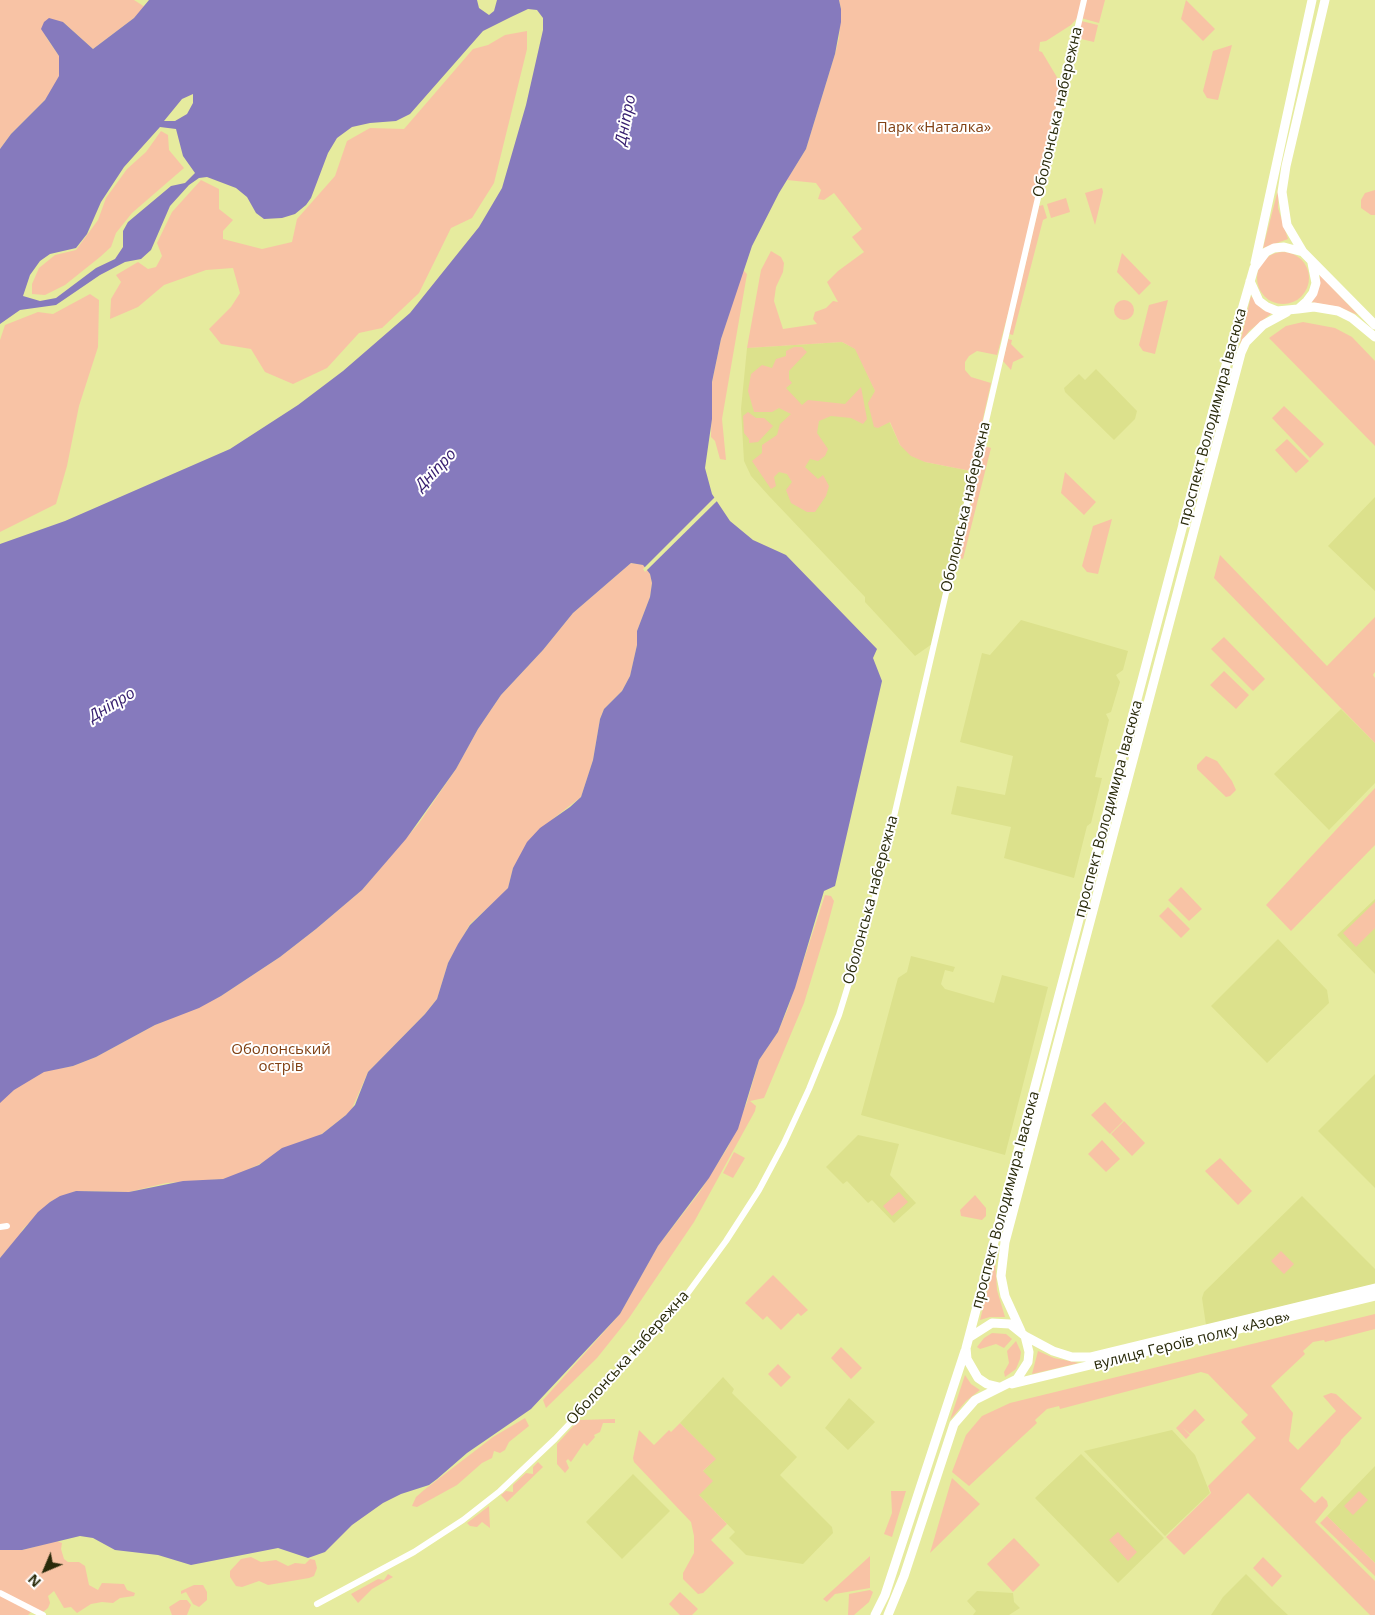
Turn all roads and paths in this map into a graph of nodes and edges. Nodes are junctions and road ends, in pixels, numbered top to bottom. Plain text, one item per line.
1 (1084, 0) edge
2 (1312, 0) edge
3 (1325, 0) edge
4 (1303, 252) junction
5 (1311, 261) junction
6 (1254, 268) junction
7 (1250, 281) junction
8 (1298, 309) junction
9 (1287, 312) junction
10 (1375, 325) edge
11 (1375, 337) edge
12 (1155, 635) junction
13 (1165, 638) junction
14 (1375, 1288) edge
15 (1375, 1296) edge
16 (1023, 1333) junction
17 (970, 1337) junction
18 (966, 1348) junction
19 (1009, 1384) junction
20 (999, 1387) junction
21 (0, 1593) edge
22 (317, 1604) dead end
23 (43, 1615) edge
24 (875, 1615) edge
25 (888, 1615) edge

1 - 22 street, Оболонська набережна
2 - 6 main road
3 - 4 main road
4 - 5 main road
4 - 6 main road
5 - 8 main road
5 - 10 main road
6 - 7 main road
7 - 9 main road
7 - 12 main road, проспект Володимира Івасюка
8 - 9 main road
8 - 11 main road
9 - 13 main road, проспект Володимира Івасюка
12 - 13 main road
12 - 17 main road, проспект Володимира Івасюка
13 - 16 main road, проспект Володимира Івасюка
14 - 16 main road, вулиця Героїв полку «Азов»
15 - 19 main road, вулиця Героїв полку «Азов»
16 - 17 main road
16 - 19 main road
17 - 18 main road
18 - 20 main road
18 - 24 main road
19 - 20 main road
20 - 25 main road
21 - 23 street

